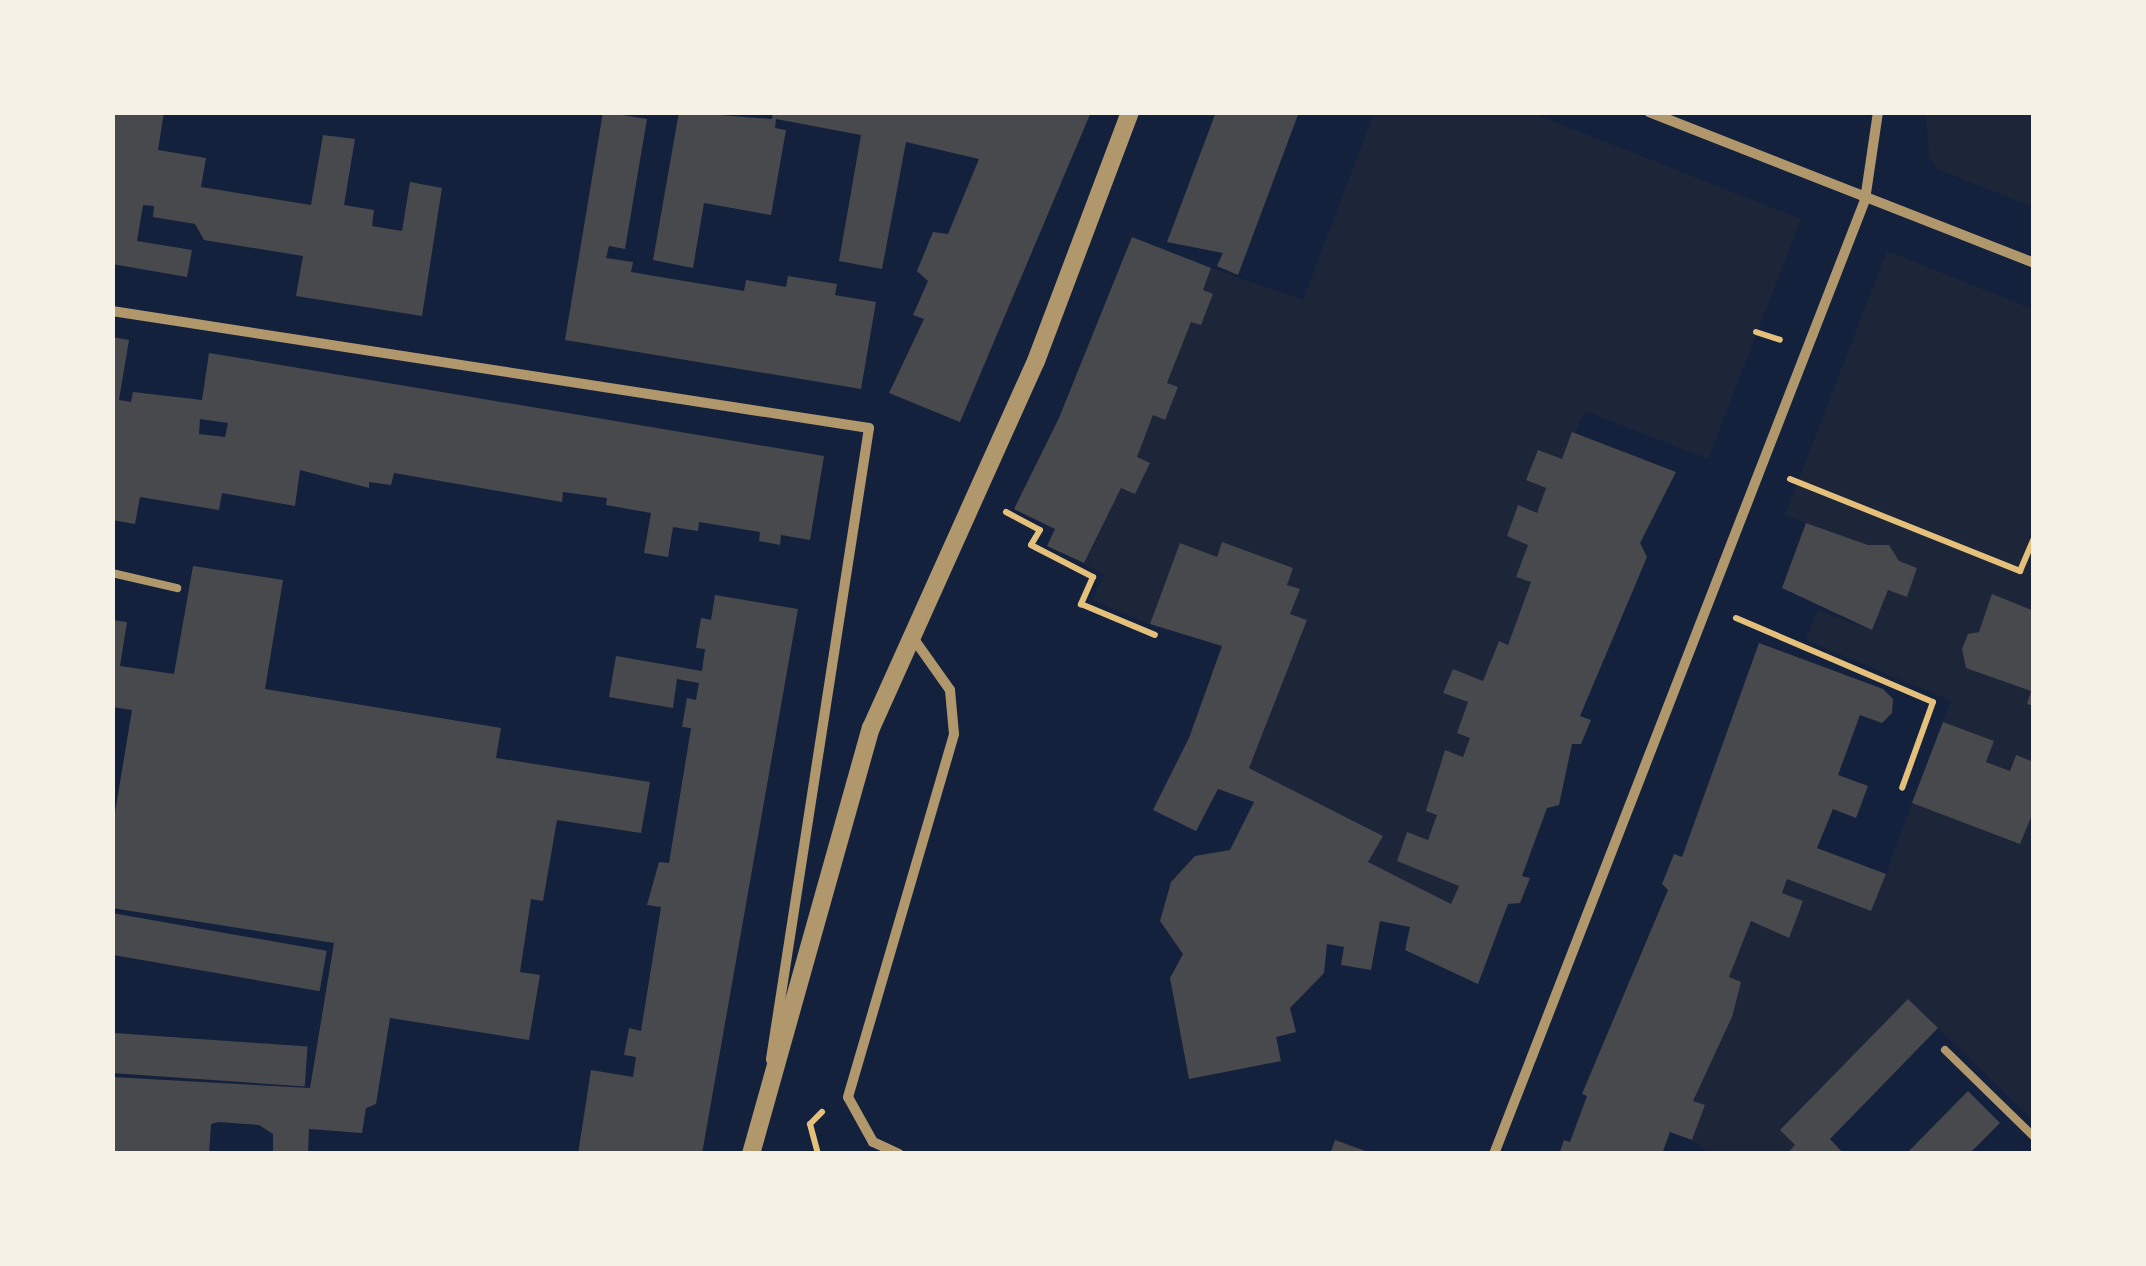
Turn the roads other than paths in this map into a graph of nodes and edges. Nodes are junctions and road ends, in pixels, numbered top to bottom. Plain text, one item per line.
1 (1130, 112) edge
2 (1650, 112) edge
3 (1878, 112) edge
4 (1866, 200) junction
5 (2034, 263) edge
6 (112, 311) edge
7 (112, 573) edge
8 (177, 588) dead end
9 (910, 633) junction
10 (1944, 1050) dead end
11 (771, 1076) junction
12 (2034, 1137) edge
13 (752, 1154) edge
14 (898, 1154) edge
15 (1494, 1154) edge

1 - 9 street
2 - 4 street
3 - 4 street
4 - 5 street
4 - 15 street
6 - 11 street
7 - 8 lane
9 - 11 street
9 - 14 street
10 - 12 lane
11 - 13 street

